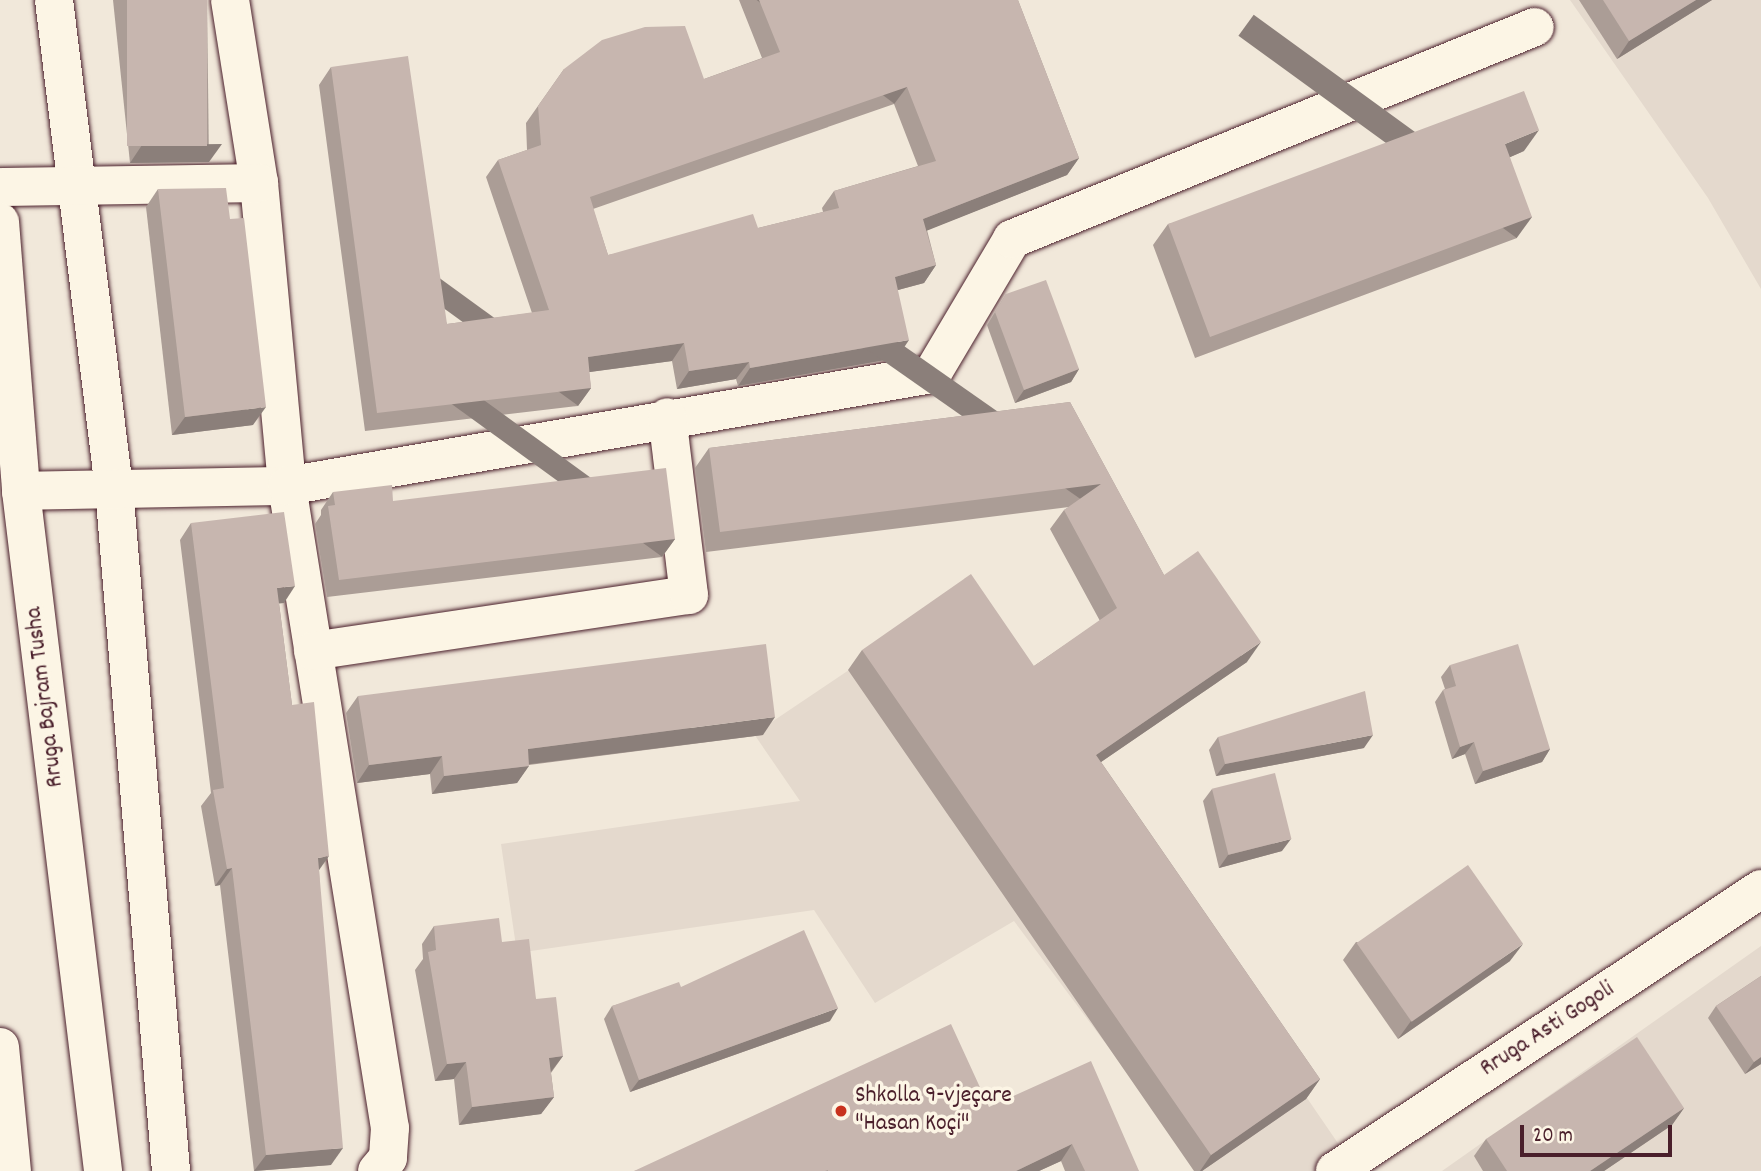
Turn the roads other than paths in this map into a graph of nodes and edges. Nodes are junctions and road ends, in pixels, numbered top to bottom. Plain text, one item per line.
1 (54, 0) edge
2 (230, 0) edge
3 (1535, 27) dead end
4 (259, 183) junction
5 (0, 187) edge
6 (78, 189) junction
7 (0, 222) edge
8 (667, 417) junction
9 (287, 486) junction
10 (114, 488) junction
11 (21, 491) junction
12 (313, 651) junction
13 (1761, 889) edge
14 (0, 1047) edge
15 (12, 1171) edge
16 (103, 1171) edge
17 (171, 1171) edge
18 (377, 1171) edge
19 (1335, 1171) edge

1 - 6 street
2 - 4 street
3 - 8 street
4 - 6 street
4 - 9 street
5 - 6 street
6 - 10 street
7 - 11 street, Rruga Bajram Tusha
8 - 9 street
8 - 12 street
9 - 10 street
9 - 12 street
10 - 11 street
10 - 17 street
11 - 16 street, Rruga Bajram Tusha
12 - 18 street
13 - 19 street, Rruga Asti Gogoli
14 - 15 street

